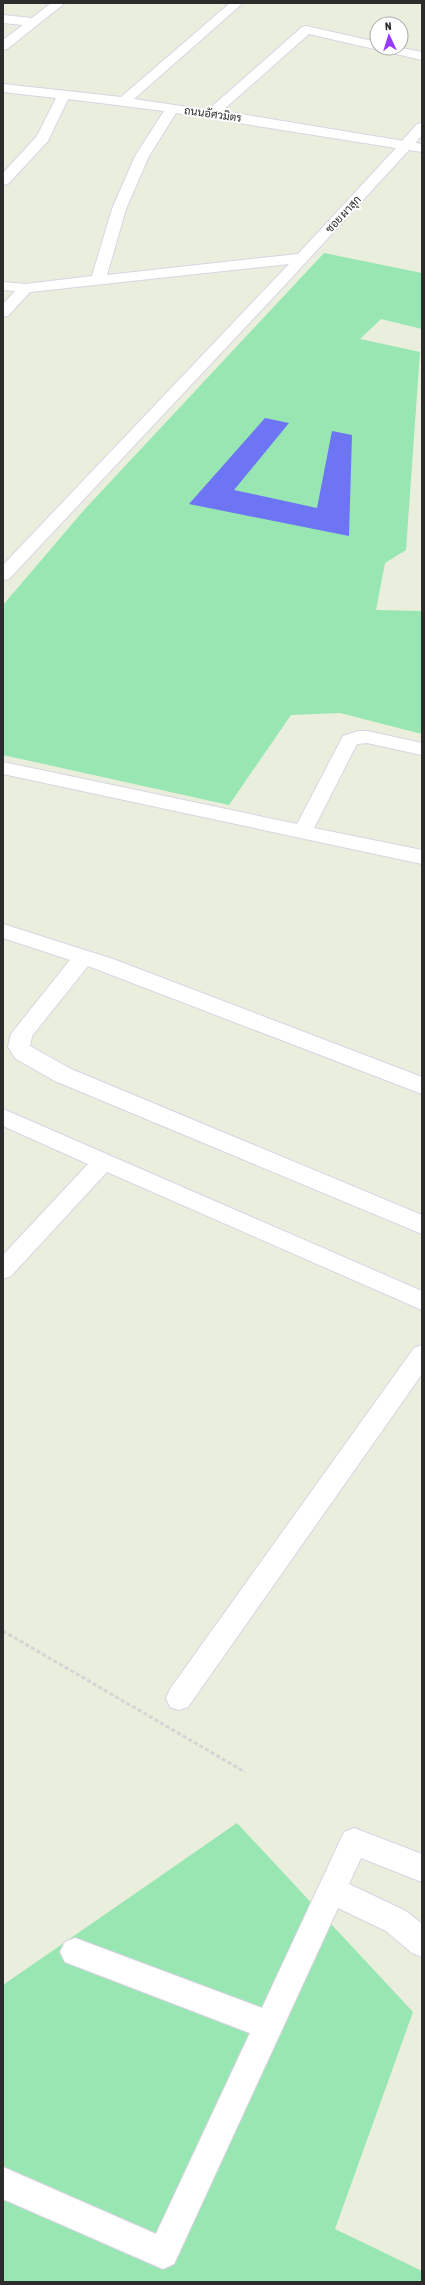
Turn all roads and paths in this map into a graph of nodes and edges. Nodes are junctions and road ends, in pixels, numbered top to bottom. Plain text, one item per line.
1 (59, 3) edge
2 (237, 3) edge
3 (3, 19) edge
4 (34, 22) junction
5 (369, 44) edge
6 (3, 46) edge
7 (409, 53) edge
8 (422, 56) edge
9 (3, 88) edge
10 (64, 94) junction
11 (124, 101) junction
12 (172, 108) junction
13 (211, 114) junction
14 (422, 127) edge
15 (406, 145) junction
16 (422, 148) edge
17 (3, 181) edge
18 (302, 258) junction
19 (98, 280) junction
20 (3, 286) edge
21 (26, 288) junction
22 (3, 313) edge
23 (3, 575) edge
24 (422, 749) edge
25 (3, 768) edge
26 (302, 833) junction
27 (422, 857) edge
28 (3, 931) edge
29 (84, 957) junction
30 (422, 1086) edge
31 (3, 1117) edge
32 (104, 1161) junction
33 (422, 1225) edge
34 (3, 1270) edge
35 (422, 1301) edge
36 (422, 1355) edge
37 (3, 1631) edge
38 (179, 1698) dead end
39 (245, 1772) dead end
40 (422, 1868) edge
41 (332, 1890) junction
42 (422, 1943) edge
43 (76, 1952) dead end
44 (269, 2025) junction
45 (3, 2183) edge

1 - 4 street
2 - 11 street
3 - 4 street
4 - 6 street
5 - 13 street
7 - 8 street
9 - 10 street, ถนนอัศวมิตร
10 - 11 street, ถนนอัศวมิตร
10 - 17 street
11 - 12 street, ถนนอัศวมิตร
12 - 13 street, ถนนอัศวมิตร
12 - 19 street
13 - 15 street, ถนนอัศวมิตร
14 - 15 street, ซอย ผาสุก
15 - 16 street, ถนนอัศวมิตร
15 - 18 street, ซอย ผาสุก
18 - 19 street
18 - 23 street, ซอย ผาสุก
19 - 21 street
20 - 21 street
21 - 22 street
24 - 26 street
25 - 26 street
26 - 27 street
28 - 29 street
29 - 30 street
29 - 33 street
31 - 32 street
32 - 34 street
32 - 35 street
36 - 38 street
37 - 39 path
40 - 41 street
41 - 42 street
41 - 44 street
43 - 44 street
44 - 45 street

